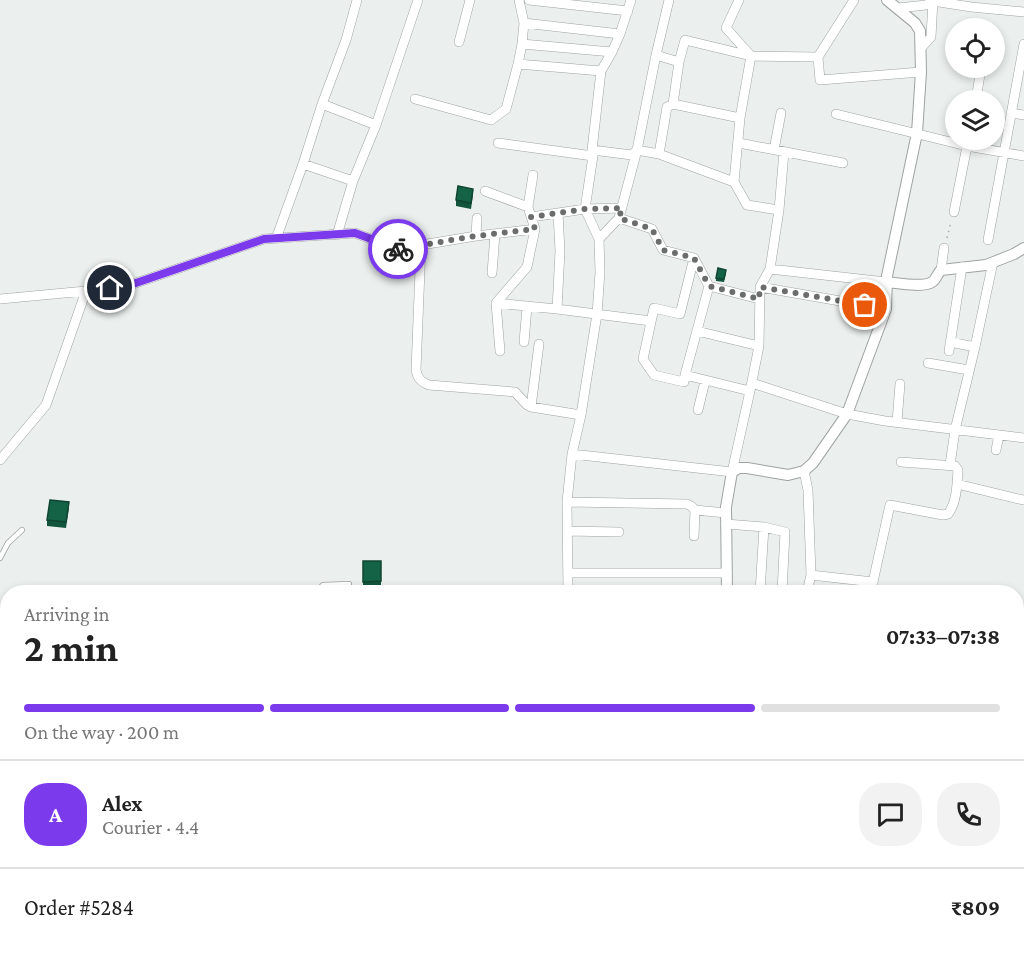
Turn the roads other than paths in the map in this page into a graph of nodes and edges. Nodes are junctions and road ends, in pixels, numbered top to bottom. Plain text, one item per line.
1 (357, 0) edge
2 (418, 0) edge
3 (470, 0) edge
4 (519, 0) edge
5 (529, 0) edge
6 (631, 0) edge
7 (669, 0) edge
8 (739, 0) edge
9 (854, 0) edge
10 (887, 0) edge
11 (933, 0) edge
12 (972, 3) edge
13 (898, 8) junction
14 (627, 11) junction
15 (1024, 12) edge
16 (524, 22) junction
17 (620, 33) junction
18 (459, 42) dead end
19 (522, 44) junction
20 (1024, 47) edge
21 (921, 48) junction
22 (612, 52) junction
23 (656, 55) junction
24 (751, 56) junction
25 (818, 57) junction
26 (679, 62) junction
27 (518, 64) junction
28 (601, 72) junction
29 (921, 72) junction
30 (1021, 83) edge
31 (415, 99) dead end
32 (322, 104) junction
33 (673, 104) junction
34 (1011, 113) junction
35 (781, 114) dead end
36 (836, 114) dead end
37 (1024, 115) edge
38 (741, 118) junction
39 (376, 125) junction
40 (917, 133) junction
41 (945, 138) edge
42 (498, 143) dead end
43 (739, 143) junction
44 (637, 150) junction
45 (967, 150) edge
46 (993, 150) edge
47 (779, 151) junction
48 (592, 153) junction
49 (1004, 153) junction
50 (659, 154) junction
51 (1024, 156) edge
52 (843, 163) dead end
53 (303, 164) junction
54 (532, 175) dead end
55 (353, 181) junction
56 (734, 182) junction
57 (485, 190) dead end
58 (622, 208) junction
59 (585, 209) junction
60 (779, 210) junction
61 (530, 212) junction
62 (558, 213) junction
63 (953, 214) road end
64 (477, 218) dead end
65 (619, 218) junction
66 (535, 229) junction
67 (495, 234) junction
68 (337, 236) junction
69 (476, 236) junction
70 (276, 239) junction
71 (599, 239) junction
72 (988, 240) dead end
73 (421, 245) junction
74 (944, 248) road end
75 (1024, 248) edge
76 (694, 258) junction
77 (993, 262) junction
78 (962, 267) junction
79 (770, 269) junction
80 (941, 270) junction
81 (492, 273) dead end
82 (886, 282) junction
83 (709, 286) junction
84 (760, 287) junction
85 (86, 291) junction
86 (0, 299) edge
87 (759, 299) junction
88 (496, 303) junction
89 (527, 307) junction
90 (557, 309) junction
91 (886, 309) junction
92 (597, 314) junction
93 (651, 321) junction
94 (697, 331) junction
95 (524, 342) dead end
96 (538, 344) dead end
97 (759, 346) junction
98 (975, 347) junction
99 (500, 351) dead end
100 (928, 363) dead end
101 (969, 370) junction
102 (685, 375) junction
103 (705, 381) junction
104 (900, 384) dead end
105 (751, 387) junction
106 (531, 407) junction
107 (698, 410) dead end
108 (847, 414) junction
109 (581, 416) junction
110 (897, 422) junction
111 (955, 430) junction
112 (999, 435) junction
113 (1024, 438) edge
114 (996, 450) dead end
115 (572, 454) junction
116 (0, 460) edge
117 (901, 462) dead end
118 (950, 465) junction
119 (804, 471) junction
120 (732, 472) junction
121 (957, 484) junction
122 (1023, 500) edge
123 (567, 502) junction
124 (695, 510) junction
125 (726, 519) junction
126 (764, 527) junction
127 (22, 530) dead end
128 (567, 531) junction
129 (620, 532) dead end
130 (694, 537) dead end
131 (0, 558) edge
132 (568, 573) junction
133 (727, 573) junction
134 (811, 575) junction
135 (349, 584) dead end
136 (323, 585) edge
137 (568, 585) edge
138 (727, 585) edge
139 (760, 585) edge
140 (782, 585) edge
141 (809, 585) edge

1 - 32 street
2 - 39 street
3 - 18 street
4 - 16 street
5 - 14 street
6 - 14 street
7 - 23 street
8 - 24 street
9 - 25 street
10 - 13 street
11 - 12 street
11 - 13 street
11 - 21 street
12 - 15 street
13 - 21 street
14 - 17 street
16 - 17 street
16 - 19 street
17 - 22 street
19 - 22 street
19 - 27 street
20 - 30 street
21 - 29 street
22 - 28 street
23 - 26 street
23 - 44 street
24 - 25 street
24 - 26 street
24 - 38 street
25 - 29 street
26 - 33 street
27 - 28 street
27 - 31 street
28 - 48 street
29 - 40 street
30 - 34 street
32 - 39 street
32 - 53 street
33 - 38 street
33 - 50 street
34 - 37 street
34 - 49 street
35 - 47 street
36 - 40 street
38 - 43 street
39 - 55 street
40 - 41 street
40 - 82 street
42 - 48 street
43 - 47 street
43 - 56 street
44 - 48 street
44 - 50 street
44 - 58 street
45 - 63 street
46 - 49 street
47 - 52 street
47 - 60 street
48 - 59 street
49 - 51 street
49 - 72 street
50 - 56 street
53 - 55 street
53 - 70 street
54 - 61 street
55 - 68 street
56 - 60 street
57 - 61 street
58 - 59 street
58 - 65 street
59 - 62 street
59 - 71 street
60 - 79 street
61 - 62 street
61 - 66 street
62 - 90 street
64 - 69 street
65 - 71 street
65 - 76 street
66 - 67 street
66 - 88 street
67 - 69 street
67 - 81 street
68 - 70 street
68 - 73 street
69 - 73 street
70 - 85 street
71 - 92 street
73 - 106 street
74 - 80 street
75 - 77 street
76 - 83 street
76 - 93 street
77 - 78 street
77 - 98 street
78 - 80 street
78 - 98 street
79 - 82 street
79 - 84 street
80 - 82 street
82 - 91 street
83 - 87 street
83 - 94 street
84 - 87 street
84 - 91 street
85 - 86 street
85 - 116 street
87 - 97 street
88 - 89 street
88 - 99 street
89 - 90 street
89 - 95 street
90 - 92 street
91 - 108 street
92 - 93 street
92 - 109 street
93 - 102 street
94 - 97 street
94 - 102 street
96 - 106 street
97 - 105 street
98 - 101 street
100 - 101 street
101 - 111 street
102 - 103 street
103 - 105 street
103 - 107 street
104 - 110 street
105 - 108 street
105 - 120 street
106 - 109 street
108 - 110 street
108 - 119 street
109 - 115 street
110 - 111 street
111 - 112 street
111 - 118 street
112 - 113 street
112 - 114 street
115 - 120 street
115 - 123 street
117 - 118 street
118 - 121 street
119 - 120 street
119 - 134 street
120 - 125 street
121 - 122 street
121 - 134 street
123 - 124 street
123 - 128 street
124 - 125 street
124 - 130 street
125 - 126 street
125 - 133 street
126 - 139 street
126 - 140 street
127 - 131 lane
128 - 129 street
128 - 132 street
132 - 133 street
132 - 137 street
133 - 138 street
134 - 141 street
135 - 136 lane

